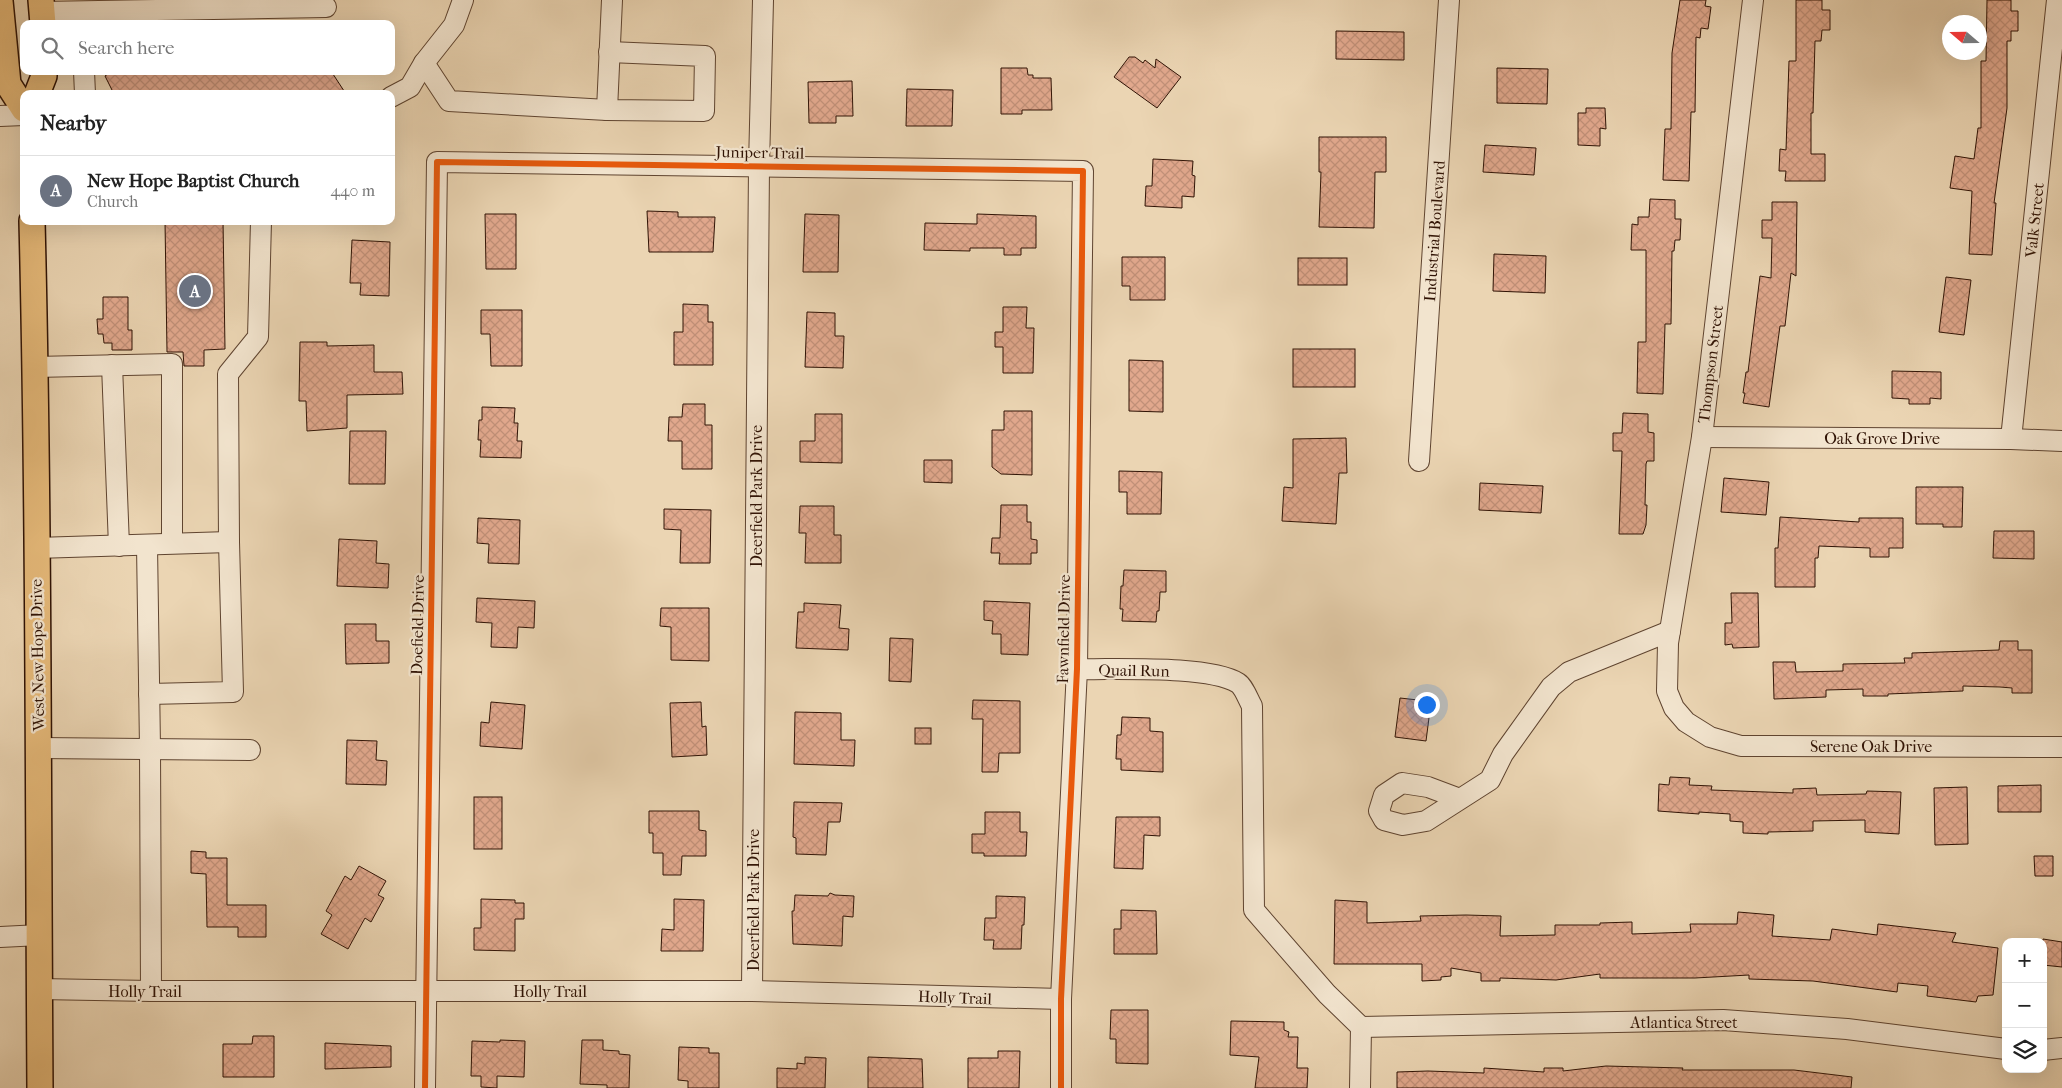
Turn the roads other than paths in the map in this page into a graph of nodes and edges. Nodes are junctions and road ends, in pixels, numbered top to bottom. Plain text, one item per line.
1 (463, 0) edge
2 (612, 0) edge
3 (763, 0) edge
4 (1449, 0) edge
5 (1754, 0) edge
6 (2057, 0) edge
7 (0, 1) edge
8 (326, 7) dead end
9 (42, 12) edge
10 (83, 17) edge
11 (609, 52) junction
12 (424, 63) junction
13 (44, 75) edge
14 (84, 75) edge
15 (39, 90) edge
16 (85, 90) edge
17 (395, 95) edge
18 (20, 103) edge
19 (607, 110) junction
20 (0, 116) edge
21 (20, 116) edge
22 (437, 162) joint
23 (759, 166) junction
24 (1082, 171) joint
25 (32, 225) edge
26 (261, 225) edge
27 (112, 365) junction
28 (35, 367) junction
29 (1702, 437) junction
30 (2011, 439) junction
31 (2062, 442) edge
32 (1419, 461) dead end
33 (229, 542) junction
34 (172, 543) junction
35 (147, 544) junction
36 (119, 546) junction
37 (36, 548) junction
38 (1670, 631) junction
39 (1077, 669) junction
40 (150, 694) junction
41 (1686, 722) joint
42 (2062, 747) edge
43 (39, 748) junction
44 (150, 748) junction
45 (250, 750) dead end
46 (1460, 799) dead end
47 (40, 935) junction
48 (0, 937) edge
49 (40, 989) junction
50 (427, 990) junction
51 (151, 991) junction
52 (752, 991) junction
53 (1061, 999) junction
54 (1361, 1027) junction
55 (2062, 1048) edge
56 (2002, 1049) edge
57 (2047, 1050) edge
58 (40, 1088) edge
59 (426, 1088) edge
60 (1061, 1088) edge
61 (1360, 1088) edge

1 - 12 street
2 - 11 street
3 - 23 street, Deerfield Park Drive
4 - 32 street, Industrial Boulevard
5 - 29 street, Thompson Street
6 - 30 street, Valk Street
7 - 18 main road
8 - 10 street
9 - 10 street
11 - 19 street
11 - 19 street
12 - 17 street
12 - 19 street
13 - 15 main road
14 - 16 street
20 - 21 street
22 - 23 street, Juniper Trail
22 - 50 street, Doefield Drive
23 - 24 street, Juniper Trail
23 - 52 street, Deerfield Park Drive
24 - 39 street, Fawnfield Drive
25 - 28 main road, West New Hope Drive
26 - 33 street
27 - 28 street
27 - 34 street
27 - 36 street
28 - 37 main road, West New Hope Drive
29 - 30 street, Oak Grove Drive
29 - 38 street, Thompson Street
30 - 31 street, Oak Grove Drive
33 - 34 street
33 - 40 street
34 - 35 street
35 - 36 street
35 - 40 street
36 - 37 street
37 - 43 main road, West New Hope Drive
38 - 41 street, Thompson Street
38 - 46 street
39 - 53 street, Fawnfield Drive
39 - 54 street, Quail Run
40 - 44 street
41 - 42 street, Serene Oak Drive
43 - 44 street
43 - 47 main road, West New Hope Drive
44 - 45 street
44 - 51 street
47 - 48 street
47 - 49 main road, West New Hope Drive
49 - 51 street, Holly Trail
49 - 58 main road, West New Hope Drive
50 - 51 street, Holly Trail
50 - 52 street, Holly Trail
50 - 59 street, Doefield Drive
52 - 53 street, Holly Trail
53 - 60 street, Fawnfield Drive
54 - 56 street, Atlantica Street
54 - 61 street
55 - 57 street

